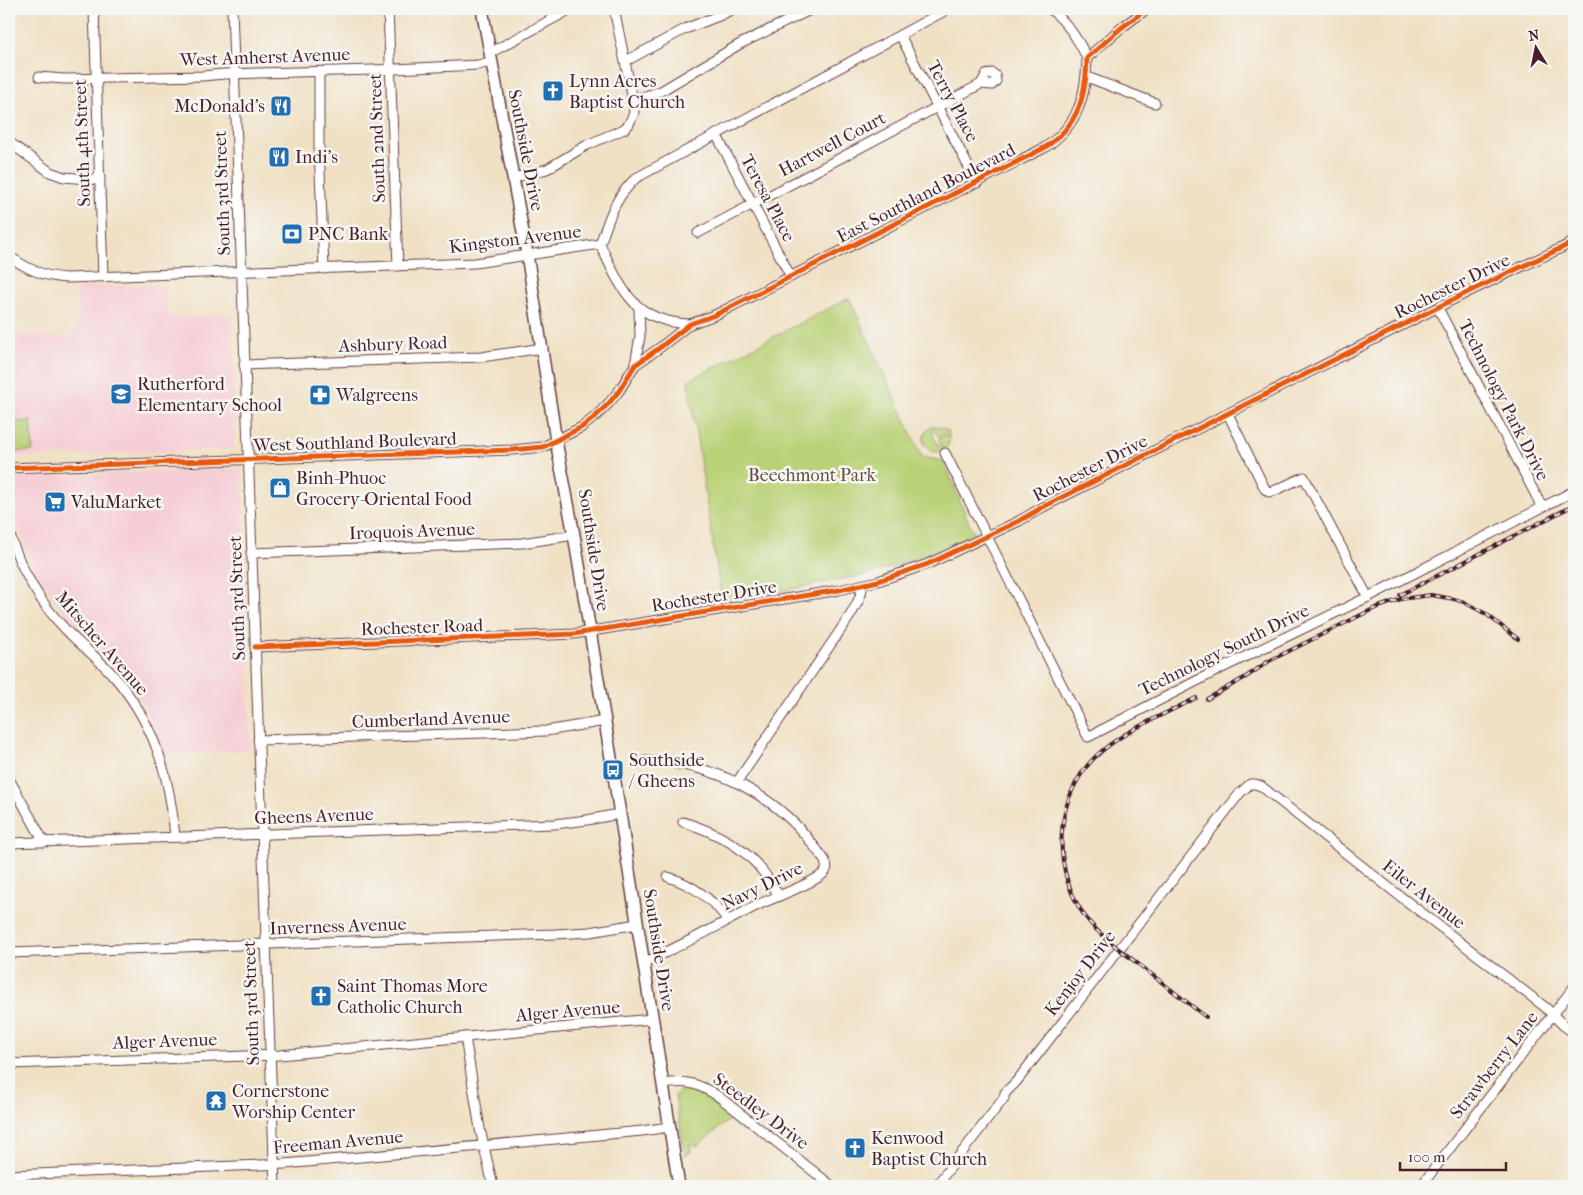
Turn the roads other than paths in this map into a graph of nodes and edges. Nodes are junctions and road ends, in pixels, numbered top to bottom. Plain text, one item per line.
1 (94, 9) edge
2 (232, 9) edge
3 (388, 9) edge
4 (482, 9) edge
5 (571, 9) edge
6 (614, 9) edge
7 (733, 9) edge
8 (812, 9) edge
9 (948, 9) edge
10 (1050, 9) edge
11 (1144, 11) dead end
12 (900, 35) junction
13 (491, 58) junction
14 (1088, 58) junction
15 (626, 62) junction
16 (390, 69) junction
17 (319, 72) junction
18 (234, 74) junction
19 (39, 77) dead end
20 (1087, 77) junction
21 (96, 79) junction
22 (981, 84) dead end
23 (633, 100) junction
24 (1155, 103) dead end
25 (938, 107) junction
26 (716, 134) junction
27 (9, 142) edge
28 (514, 178) junction
29 (100, 180) junction
30 (977, 183) junction
31 (754, 204) junction
32 (698, 233) dead end
33 (1574, 242) edge
34 (600, 244) junction
35 (527, 254) junction
36 (9, 256) edge
37 (398, 266) junction
38 (324, 269) junction
39 (241, 271) junction
40 (103, 276) junction
41 (791, 277) junction
42 (1438, 308) junction
43 (639, 309) junction
44 (690, 324) junction
45 (662, 346) joint
46 (543, 348) junction
47 (244, 365) junction
48 (635, 365) junction
49 (1228, 414) junction
50 (556, 441) junction
51 (945, 453) dead end
52 (248, 459) junction
53 (9, 468) edge
54 (1574, 491) edge
55 (1542, 508) junction
56 (9, 532) edge
57 (574, 535) junction
58 (986, 536) junction
59 (251, 553) junction
60 (862, 585) junction
61 (1368, 597) junction
62 (589, 631) junction
63 (255, 647) junction
64 (604, 721) junction
65 (258, 740) junction
66 (645, 761) dead end
67 (9, 779) edge
68 (737, 782) junction
69 (1253, 783) joint
70 (619, 814) junction
71 (683, 822) dead end
72 (262, 834) junction
73 (174, 837) junction
74 (44, 842) junction
75 (9, 844) edge
76 (668, 877) dead end
77 (779, 896) junction
78 (728, 920) junction
79 (637, 924) junction
80 (266, 944) junction
81 (9, 953) edge
82 (643, 964) junction
83 (1574, 987) edge
84 (1553, 1015) junction
85 (652, 1019) junction
86 (1574, 1033) edge
87 (465, 1037) junction
88 (270, 1055) junction
89 (9, 1064) edge
90 (662, 1084) junction
91 (669, 1126) junction
92 (484, 1146) junction
93 (274, 1164) junction
94 (9, 1175) edge
95 (274, 1186) edge
96 (493, 1186) edge
97 (679, 1186) edge
98 (832, 1186) edge
99 (936, 1186) edge
100 (1420, 1186) edge

1 - 21 street, South 4th Street
2 - 18 street, South 3rd Street
3 - 16 street, South 2nd Street
4 - 13 main road, Southside Drive
5 - 13 street, West Amherst Avenue
6 - 15 street
7 - 15 street
8 - 23 street
9 - 12 street, Kingston Avenue
10 - 14 street
11 - 14 street
12 - 25 street, Terry Place
12 - 26 street, Kingston Avenue
13 - 16 street, West Amherst Avenue
13 - 28 main road, Southside Drive
14 - 20 street, East Southland Boulevard
15 - 23 street
16 - 17 street, West Amherst Avenue
16 - 37 street, South 2nd Street
17 - 18 street, West Amherst Avenue
17 - 38 street
18 - 21 street, West Amherst Avenue
18 - 39 street, South 3rd Street
19 - 21 street, West Amherst Avenue
20 - 24 street
20 - 30 street, East Southland Boulevard
21 - 29 street, South 4th Street
22 - 25 street, Hartwell Court
23 - 28 street
25 - 30 street, Terry Place
25 - 31 street, Hartwell Court
26 - 31 street, Teresa Place
26 - 34 street, Kingston Avenue
27 - 29 street
28 - 35 main road, Southside Drive
29 - 40 street, South 4th Street
30 - 41 street, East Southland Boulevard
31 - 32 street, Hartwell Court
31 - 41 street, Teresa Place
33 - 42 street, Rochester Drive
34 - 35 street, Kingston Avenue
34 - 43 street
35 - 37 street, Kingston Avenue
35 - 46 main road, Southside Drive
36 - 40 street, Kingston Avenue
37 - 38 street, Kingston Avenue
38 - 39 street, Kingston Avenue
39 - 40 street, Kingston Avenue
39 - 47 street, South 3rd Street
41 - 44 street, East Southland Boulevard
42 - 49 street, Rochester Drive
42 - 55 street, Technology Park Drive
43 - 44 street
43 - 48 street
44 - 45 street, East Southland Boulevard
45 - 48 street, West Southland Boulevard
46 - 47 street, Ashbury Road
46 - 50 main road, Southside Drive
47 - 52 street, South 3rd Street
48 - 50 street, West Southland Boulevard
49 - 58 street, Rochester Drive
49 - 61 street
50 - 52 street, West Southland Boulevard
50 - 57 main road, Southside Drive
51 - 58 street
52 - 53 street, West Southland Boulevard
52 - 59 street, South 3rd Street
54 - 55 street, Technology South Drive
55 - 61 street, Technology South Drive
56 - 73 street, Mitscher Avenue
57 - 59 street, Iroquois Avenue
57 - 62 main road, Southside Drive
58 - 60 street, Rochester Drive
58 - 61 street, Technology South Drive
59 - 63 street, South 3rd Street
60 - 62 street, Rochester Drive
60 - 68 street
62 - 63 street, Rochester Road
62 - 64 main road, Southside Drive
63 - 65 street, South 3rd Street
64 - 65 street, Cumberland Avenue
64 - 70 main road, Southside Drive
65 - 72 street, South 3rd Street
66 - 68 street, Navy Drive
67 - 74 street
68 - 77 street, Navy Drive
69 - 84 street, Eiler Avenue
69 - 99 street, Kenjoy Drive
70 - 72 street, Gheens Avenue
70 - 79 main road, Southside Drive
71 - 77 street
72 - 73 street, Gheens Avenue
72 - 80 street, South 3rd Street
73 - 74 street, Gheens Avenue
74 - 75 street, Gheens Avenue
76 - 78 street
77 - 78 street, Navy Drive
78 - 82 street, Navy Drive
79 - 80 street, Inverness Avenue
79 - 82 main road, Southside Drive
80 - 81 street, Inverness Avenue
80 - 88 street, South 3rd Street
82 - 85 main road, Southside Drive
83 - 84 street, Strawberry Lane
84 - 86 street, Eiler Avenue
84 - 100 street, Strawberry Lane
85 - 87 street, Alger Avenue
85 - 90 main road, Southside Drive
87 - 88 street, Alger Avenue
87 - 92 street
88 - 89 street, Alger Avenue
88 - 93 street, South 3rd Street
90 - 91 main road, Southside Drive
90 - 98 street, Steedley Drive
91 - 92 street, Freeman Avenue
91 - 97 main road, Southside Drive
92 - 93 street, Freeman Avenue
92 - 96 street
93 - 94 street, Freeman Avenue
93 - 95 street, South 3rd Street

